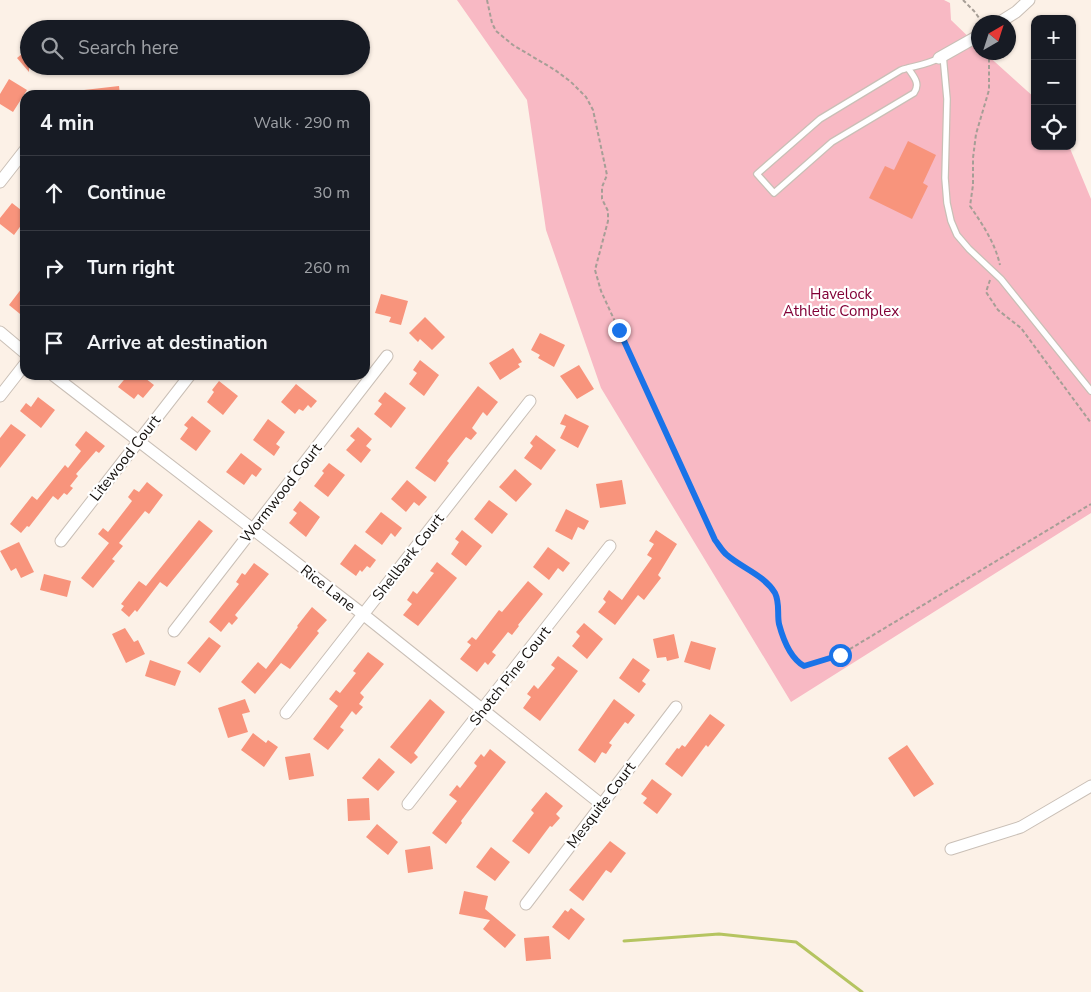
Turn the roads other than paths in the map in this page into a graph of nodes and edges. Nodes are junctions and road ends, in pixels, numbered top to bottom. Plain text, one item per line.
1 (1029, 0) edge
2 (1011, 15) edge
3 (971, 40) edge
4 (941, 57) junction
5 (908, 68) junction
6 (20, 156) edge
7 (0, 182) edge
8 (0, 332) edge
9 (20, 349) edge
10 (387, 356) dead end
11 (20, 370) edge
12 (370, 378) edge
13 (59, 380) edge
14 (186, 380) edge
15 (369, 380) edge
16 (1091, 391) edge
17 (0, 396) edge
18 (530, 401) dead end
19 (138, 442) junction
20 (253, 530) junction
21 (61, 541) dead end
22 (610, 546) dead end
23 (364, 615) junction
24 (174, 631) dead end
25 (676, 707) dead end
26 (483, 711) junction
27 (286, 713) dead end
28 (1091, 786) edge
29 (408, 804) dead end
30 (601, 804) junction
31 (951, 849) dead end
32 (526, 904) dead end

1 - 2 street
3 - 4 street
4 - 5 lane
4 - 16 lane
5 - 5 lane
6 - 7 street
8 - 9 street
10 - 12 street, Wormwood Court
11 - 17 street
13 - 19 street, Rice Lane
14 - 19 street, Litewood Court
15 - 20 street, Wormwood Court
18 - 23 street, Shellbark Court
19 - 20 street, Rice Lane
19 - 21 street, Litewood Court
20 - 23 street, Rice Lane
20 - 24 street, Wormwood Court
22 - 26 street, Shotch Pine Court
23 - 26 street, Rice Lane
23 - 27 street, Shellbark Court
25 - 30 street, Mesquite Court
26 - 29 street, Shotch Pine Court
26 - 30 street, Rice Lane
28 - 31 street
30 - 32 street, Mesquite Court

